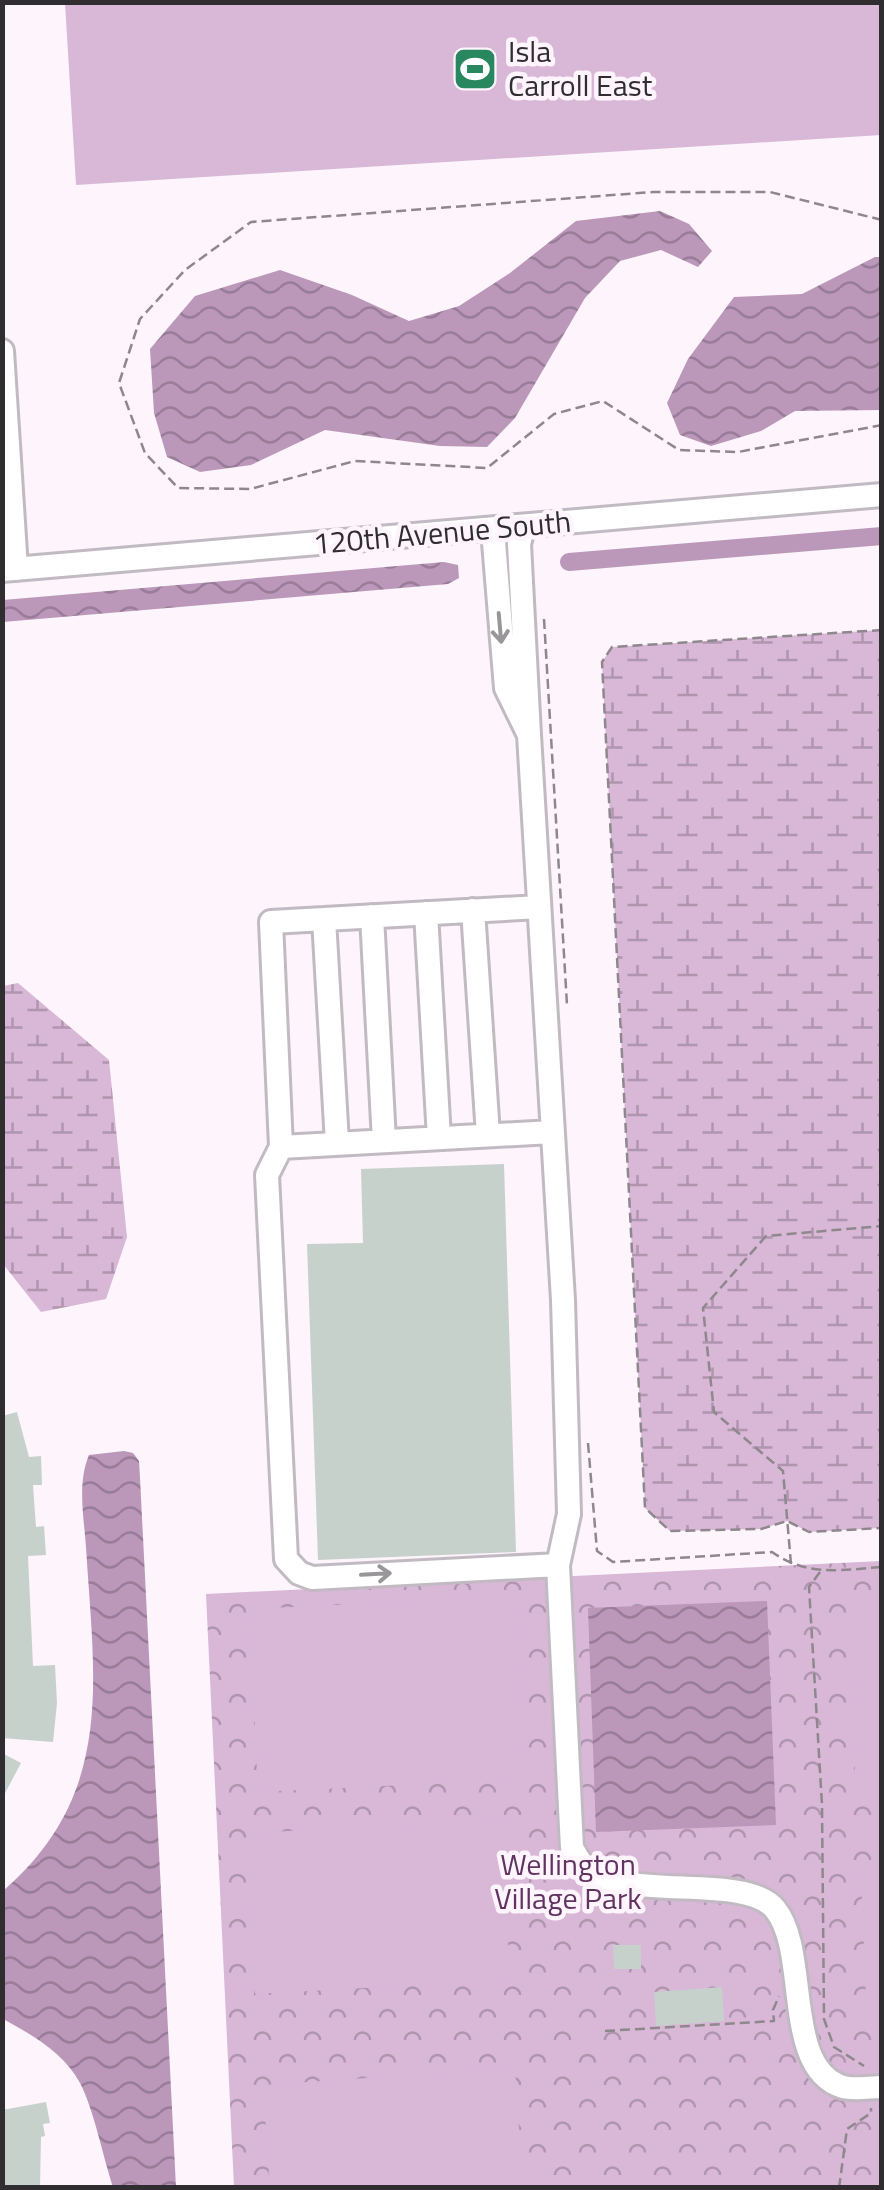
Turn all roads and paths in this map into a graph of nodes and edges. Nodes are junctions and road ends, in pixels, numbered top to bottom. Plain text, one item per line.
1 (882, 220) edge
2 (3, 356) edge
3 (882, 425) edge
4 (882, 495) edge
5 (523, 528) junction
6 (493, 530) junction
7 (9, 570) edge
8 (544, 622) dead end
9 (882, 630) edge
10 (529, 735) junction
11 (538, 907) junction
12 (473, 910) junction
13 (426, 913) junction
14 (372, 916) junction
15 (324, 919) junction
16 (567, 1009) dead end
17 (552, 1132) junction
18 (488, 1136) junction
19 (439, 1138) junction
20 (384, 1141) junction
21 (337, 1144) junction
22 (281, 1146) junction
23 (882, 1226) edge
24 (588, 1444) dead end
25 (787, 1521) junction
26 (882, 1528) edge
27 (558, 1565) junction
28 (791, 1565) junction
29 (882, 1567) edge
30 (820, 1571) junction
31 (825, 1987) junction
32 (798, 1991) junction
33 (605, 2030) dead end
34 (876, 2087) edge
35 (839, 2188) edge

1 - 3 path
2 - 7 street
4 - 5 street, 120th Avenue South
5 - 6 street, 120th Avenue South
5 - 10 street
6 - 7 street, 120th Avenue South
6 -> 10 street
8 - 16 path
9 - 25 path
10 - 11 street
11 - 12 street
11 - 17 street
12 - 13 street
12 - 18 street
13 - 14 street
13 - 19 street
14 - 15 street
14 - 20 street
15 - 21 street
15 - 22 street
17 - 18 street
17 - 27 street
18 - 19 street
19 - 20 street
20 - 21 street
21 - 22 street
22 -> 27 street
23 - 25 path
24 - 28 path
25 - 26 path
25 - 28 path
27 - 32 street
28 - 30 path
29 - 30 path
30 - 31 path
31 - 32 path
31 - 34 path
32 - 33 path
32 - 34 street
34 - 35 path

